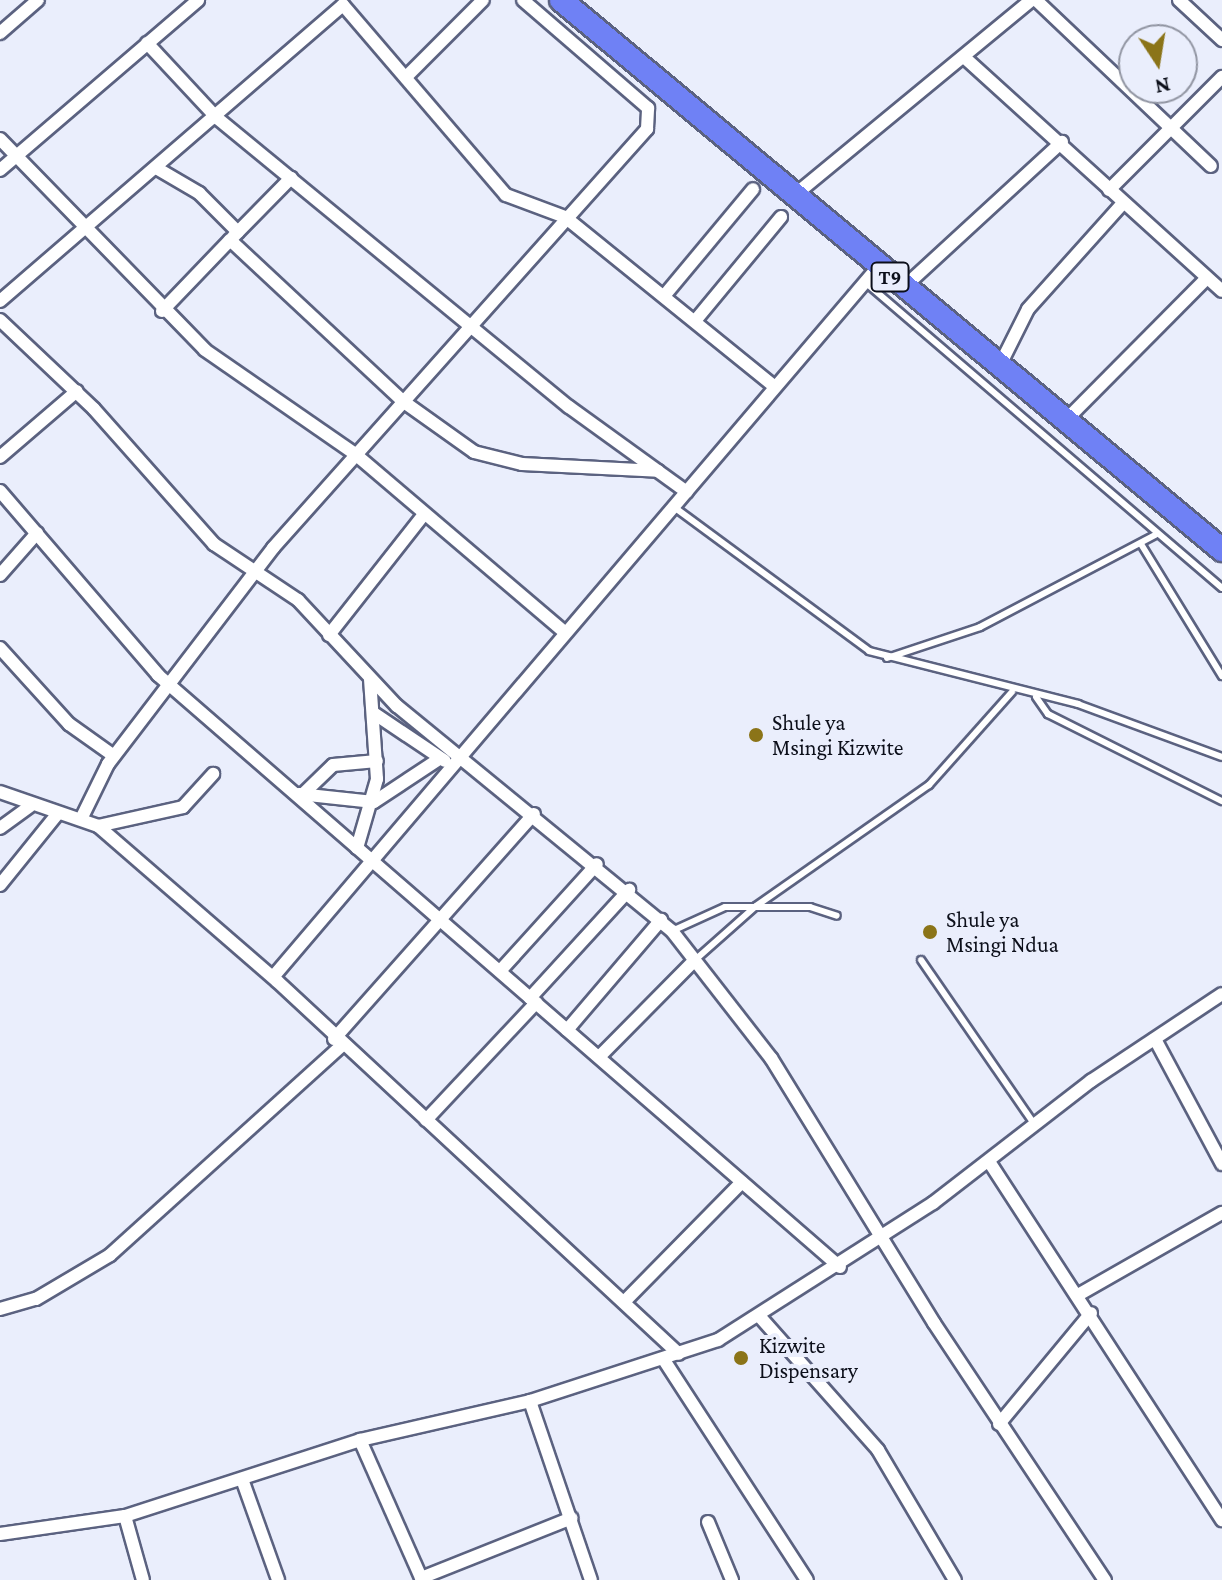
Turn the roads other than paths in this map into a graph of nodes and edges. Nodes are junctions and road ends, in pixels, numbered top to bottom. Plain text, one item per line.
1 (38, 0) edge
2 (198, 0) edge
3 (483, 0) edge
4 (523, 0) edge
5 (561, 0) edge
6 (1034, 0) edge
7 (1179, 0) edge
8 (346, 2) edge
9 (0, 33) edge
10 (1222, 40) edge
11 (147, 43) junction
12 (964, 57) junction
13 (407, 76) junction
14 (1222, 77) edge
15 (217, 118) junction
16 (1170, 124) junction
17 (0, 139) edge
18 (1062, 142) junction
19 (16, 156) junction
20 (1211, 166) dead end
21 (158, 169) junction
22 (0, 170) edge
23 (291, 178) junction
24 (753, 189) dead end
25 (1109, 190) junction
26 (796, 194) junction
27 (1123, 203) junction
28 (565, 217) junction
29 (781, 217) dead end
30 (84, 232) junction
31 (234, 236) junction
32 (872, 275) junction
33 (1207, 278) junction
34 (903, 288) junction
35 (1222, 291) edge
36 (664, 296) junction
37 (0, 301) edge
38 (162, 311) junction
39 (0, 320) edge
40 (695, 321) junction
41 (467, 323) junction
42 (1001, 363) junction
43 (775, 387) junction
44 (77, 391) junction
45 (404, 402) junction
46 (1066, 420) junction
47 (354, 453) junction
48 (0, 457) edge
49 (658, 471) junction
50 (0, 491) edge
51 (687, 492) junction
52 (673, 507) junction
53 (422, 517) junction
54 (37, 533) junction
55 (1155, 535) junction
56 (1219, 541) edge
57 (1141, 544) junction
58 (256, 571) junction
59 (0, 575) edge
60 (1222, 588) edge
61 (563, 631) junction
62 (329, 635) junction
63 (0, 648) edge
64 (887, 658) junction
65 (1222, 676) edge
66 (370, 678) junction
67 (170, 685) junction
68 (1012, 692) junction
69 (1036, 697) junction
70 (375, 714) junction
71 (114, 756) junction
72 (1222, 757) edge
73 (450, 759) junction
74 (377, 761) junction
75 (213, 774) dead end
76 (0, 792) edge
77 (299, 794) junction
78 (1222, 801) edge
79 (374, 802) junction
80 (30, 806) junction
81 (58, 813) junction
82 (534, 814) junction
83 (83, 815) junction
84 (98, 826) junction
85 (0, 828) edge
86 (357, 848) junction
87 (371, 860) junction
88 (597, 864) junction
89 (0, 885) edge
90 (629, 890) junction
91 (756, 906) junction
92 (837, 916) dead end
93 (440, 920) junction
94 (661, 920) junction
95 (672, 931) junction
96 (695, 960) junction
97 (921, 960) dead end
98 (500, 971) junction
99 (273, 977) junction
100 (1222, 994) edge
101 (533, 1000) junction
102 (567, 1030) junction
103 (1155, 1039) junction
104 (338, 1043) junction
105 (599, 1057) junction
106 (426, 1120) junction
107 (1035, 1125) junction
108 (990, 1163) junction
109 (1222, 1164) edge
110 (742, 1182) junction
111 (1222, 1213) edge
112 (883, 1233) junction
113 (840, 1267) junction
114 (1078, 1295) junction
115 (624, 1302) junction
116 (0, 1309) edge
117 (1091, 1313) junction
118 (761, 1318) junction
119 (679, 1354) junction
120 (664, 1360) junction
121 (530, 1401) junction
122 (999, 1424) junction
123 (360, 1440) junction
124 (243, 1482) junction
125 (125, 1516) junction
126 (572, 1518) junction
127 (1222, 1520) edge
128 (708, 1522) dead end
129 (0, 1534) edge
130 (422, 1579) edge
131 (952, 1579) edge
132 (143, 1580) edge
133 (278, 1580) edge
134 (591, 1580) edge
135 (732, 1580) edge
136 (807, 1580) edge
137 (1105, 1580) edge

1 - 9 street
2 - 11 street
3 - 13 street
4 - 28 street
5 - 26 highway, T9
6 - 12 street
6 - 16 street
7 - 10 street
8 - 13 street
8 - 15 street
11 - 15 street
11 - 19 street
12 - 18 street
12 - 26 street
13 - 28 street
14 - 16 street
15 - 21 street
15 - 23 street
16 - 20 street
16 - 25 street
17 - 19 street
18 - 25 street
18 - 34 street
19 - 22 street
19 - 30 street
21 - 30 street
21 - 31 street
23 - 31 street
23 - 41 street
24 - 36 street
25 - 27 street
26 - 32 highway, T9
27 - 33 street
27 - 42 street
28 - 36 street
28 - 41 street
29 - 40 street
30 - 37 street
30 - 38 street
31 - 38 street
31 - 45 street
32 - 34 highway, T9
32 - 43 street
32 - 55 lane
33 - 35 street
33 - 46 street
34 - 42 highway, T9
36 - 40 street
38 - 47 street
39 - 44 street
40 - 43 street
41 - 45 street
41 - 49 street
42 - 46 highway, T9
43 - 51 street
44 - 48 street
44 - 58 street
45 - 47 street
45 - 49 street
46 - 56 highway, T9
47 - 53 street
47 - 58 street
49 - 51 street
50 - 54 street
51 - 52 street
52 - 61 street
52 - 64 lane
53 - 61 street
53 - 62 street
54 - 59 street
54 - 67 street
55 - 57 lane
55 - 60 lane
57 - 64 lane
57 - 65 lane
58 - 62 street
58 - 67 street
61 - 73 street
62 - 66 street
63 - 71 street
64 - 68 lane
66 - 70 street
66 - 73 street
67 - 71 street
67 - 77 street
68 - 69 lane
68 - 91 lane
69 - 72 lane
69 - 78 lane
70 - 73 street
70 - 74 street
71 - 83 street
73 - 79 street
73 - 82 street
73 - 87 street
74 - 77 street
74 - 79 street
75 - 84 street
76 - 80 street
77 - 79 street
77 - 86 street
79 - 86 street
80 - 81 street
80 - 85 street
81 - 83 street
81 - 89 street
82 - 88 street
82 - 93 street
83 - 84 street
84 - 99 street
86 - 87 street
87 - 93 street
87 - 99 street
88 - 90 street
88 - 98 street
90 - 94 street
90 - 101 street
91 - 92 lane
91 - 95 lane
91 - 96 lane
93 - 98 street
93 - 104 street
94 - 95 street
94 - 102 street
95 - 96 street
96 - 105 street
96 - 112 street
97 - 107 lane
98 - 101 street
99 - 104 street
100 - 103 street
101 - 102 street
101 - 106 street
102 - 105 street
103 - 107 street
103 - 109 street
104 - 106 street
104 - 116 street
105 - 110 street
106 - 115 street
107 - 108 street
108 - 112 street
108 - 114 street
110 - 113 street
110 - 115 street
111 - 114 street
112 - 113 street
112 - 122 street
113 - 118 street
114 - 117 street
115 - 119 street
117 - 122 street
117 - 127 street
118 - 119 street
118 - 131 street
119 - 120 street
120 - 121 street
120 - 136 street
121 - 123 street
121 - 126 street
122 - 137 street
123 - 124 street
123 - 130 street
124 - 125 street
124 - 133 street
125 - 129 street
125 - 132 street
126 - 130 street
126 - 134 street
128 - 135 street

